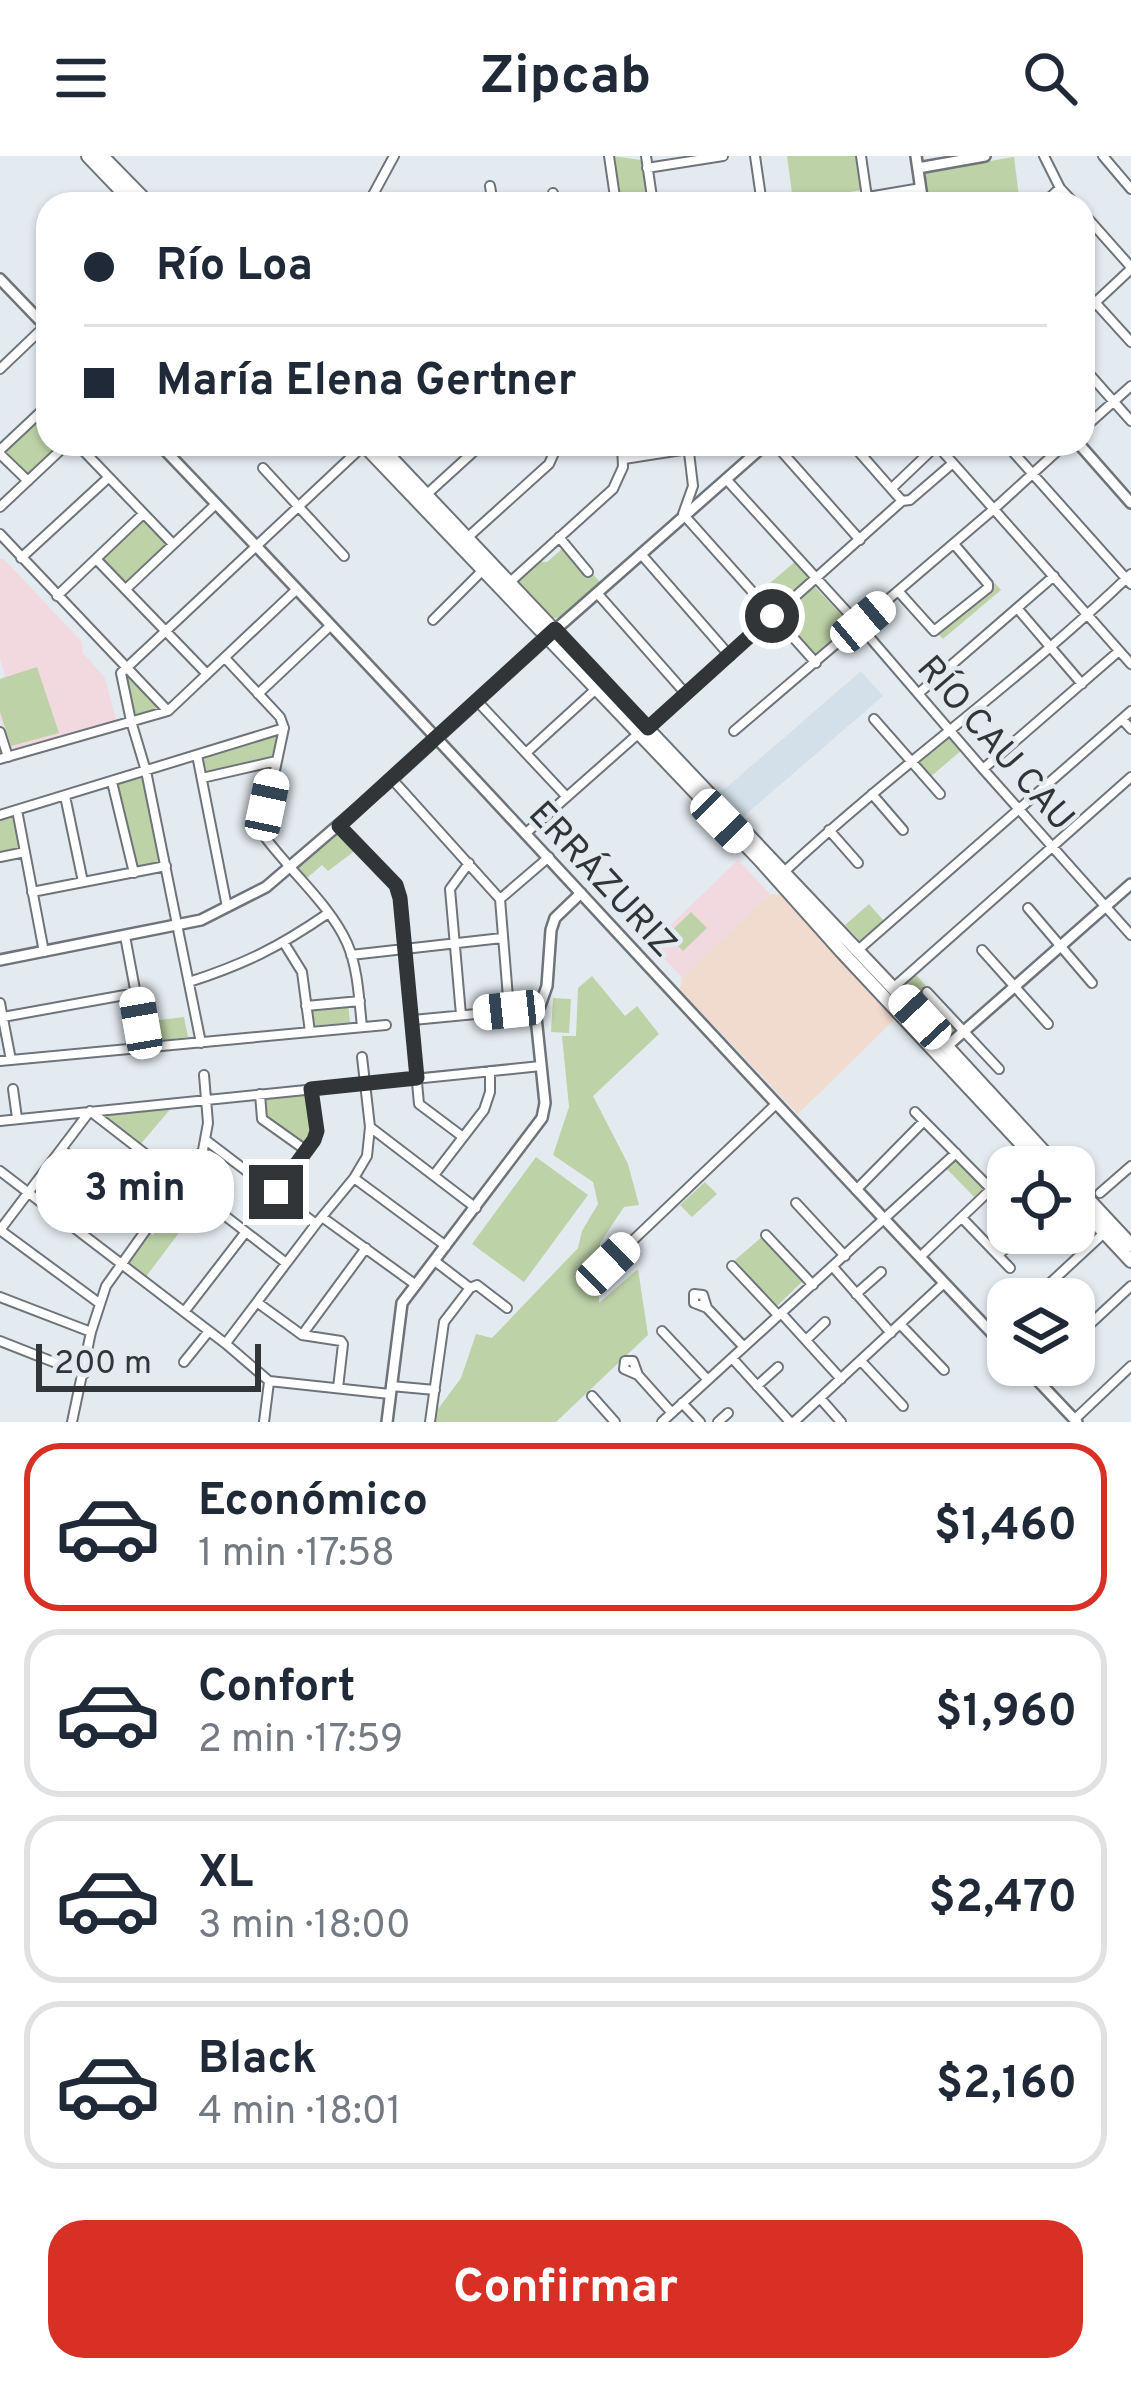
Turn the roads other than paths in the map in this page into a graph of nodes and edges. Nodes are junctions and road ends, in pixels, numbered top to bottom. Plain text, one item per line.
1 (88, 156) edge
2 (102, 156) edge
3 (394, 156) edge
4 (609, 156) edge
5 (723, 156) edge
6 (755, 156) edge
7 (861, 156) edge
8 (986, 156) edge
9 (1044, 156) edge
10 (1102, 156) edge
11 (972, 157) edge
12 (702, 158) edge
13 (643, 160) edge
14 (917, 162) edge
15 (490, 186) dead end
16 (921, 188) junction
17 (1060, 188) junction
18 (1131, 189) edge
19 (122, 192) edge
20 (136, 192) edge
21 (374, 192) edge
22 (491, 192) edge
23 (614, 192) edge
24 (650, 192) edge
25 (760, 192) edge
26 (867, 192) edge
27 (905, 192) edge
28 (922, 192) edge
29 (1056, 192) edge
30 (1064, 192) edge
31 (1095, 227) edge
32 (1131, 268) edge
33 (2, 284) edge
34 (1096, 303) joint
35 (36, 316) edge
36 (36, 337) edge
37 (1131, 342) edge
38 (0, 369) edge
39 (1095, 381) edge
40 (1131, 386) edge
41 (1114, 402) junction
42 (36, 419) edge
43 (1095, 419) edge
44 (1131, 421) edge
45 (0, 452) edge
46 (54, 456) edge
47 (88, 456) edge
48 (171, 456) edge
49 (353, 456) edge
50 (374, 456) edge
51 (389, 456) edge
52 (469, 456) edge
53 (553, 456) edge
54 (624, 456) edge
55 (640, 456) edge
56 (689, 456) edge
57 (753, 456) edge
58 (777, 456) edge
59 (863, 456) edge
60 (925, 456) edge
61 (947, 456) edge
62 (1017, 456) edge
63 (1053, 456) edge
64 (1089, 456) edge
65 (624, 459) junction
66 (953, 464) junction
67 (262, 468) dead end
68 (1034, 474) junction
69 (108, 478) junction
70 (726, 479) junction
71 (28, 481) junction
72 (892, 488) junction
73 (426, 495) junction
74 (902, 501) junction
75 (216, 503) junction
76 (1131, 503) edge
77 (0, 507) edge
78 (299, 508) junction
79 (994, 509) junction
80 (143, 514) junction
81 (683, 514) junction
82 (559, 537) junction
83 (467, 538) junction
84 (2, 539) edge
85 (860, 540) junction
86 (172, 544) junction
87 (954, 544) junction
88 (256, 546) junction
89 (640, 554) junction
90 (344, 556) dead end
91 (21, 558) junction
92 (96, 559) junction
93 (483, 570) junction
94 (588, 572) dead end
95 (1054, 577) junction
96 (817, 579) junction
97 (1129, 579) edge
98 (510, 582) junction
99 (125, 589) junction
100 (296, 590) junction
101 (899, 592) junction
102 (597, 593) junction
103 (57, 596) junction
104 (1017, 608) junction
105 (1087, 614) junction
106 (772, 616) junction
107 (434, 620) dead end
108 (859, 625) junction
109 (330, 626) junction
110 (167, 632) junction
111 (551, 633) junction
112 (1050, 646) junction
113 (1119, 651) junction
114 (730, 656) junction
115 (225, 658) junction
116 (816, 663) junction
117 (1131, 664) edge
118 (126, 669) junction
119 (207, 674) junction
120 (1082, 683) junction
121 (596, 689) junction
122 (919, 693) junction
123 (258, 694) junction
124 (686, 694) junction
125 (476, 701) junction
126 (168, 711) junction
127 (1131, 711) edge
128 (874, 719) dead end
129 (1122, 719) junction
130 (131, 721) junction
131 (284, 728) junction
132 (734, 730) dead end
133 (1131, 730) edge
134 (643, 731) junction
135 (951, 731) junction
136 (0, 732) edge
137 (437, 737) junction
138 (526, 752) junction
139 (197, 754) junction
140 (4, 758) edge
141 (277, 761) junction
142 (911, 762) junction
143 (982, 769) junction
144 (146, 771) junction
145 (1131, 777) edge
146 (202, 778) junction
147 (392, 779) junction
148 (112, 782) junction
149 (872, 794) junction
150 (940, 794) dead end
151 (65, 796) junction
152 (566, 796) junction
153 (1018, 809) junction
154 (17, 810) junction
155 (0, 815) edge
156 (339, 826) junction
157 (829, 830) junction
158 (903, 830) dead end
159 (526, 832) junction
160 (1052, 847) junction
161 (25, 852) junction
162 (549, 856) junction
163 (0, 857) edge
164 (469, 863) junction
165 (858, 863) dead end
166 (166, 866) junction
167 (289, 868) junction
168 (784, 872) junction
169 (134, 873) junction
170 (83, 882) junction
171 (1131, 884) edge
172 (32, 892) junction
173 (581, 893) junction
174 (500, 899) junction
175 (1107, 906) junction
176 (1028, 908) dead end
177 (227, 909) junction
178 (327, 914) junction
179 (178, 925) junction
180 (1131, 935) edge
181 (124, 936) junction
182 (502, 938) junction
183 (284, 943) junction
184 (454, 943) junction
185 (1059, 946) junction
186 (406, 950) junction
187 (857, 950) junction
188 (982, 950) dead end
189 (44, 952) junction
190 (351, 955) junction
191 (0, 960) edge
192 (189, 982) junction
193 (1092, 983) dead end
194 (872, 984) junction
195 (1015, 986) junction
196 (893, 988) junction
197 (928, 992) dead end
198 (136, 993) junction
199 (359, 1001) junction
200 (0, 1004) edge
201 (306, 1006) junction
202 (539, 1008) junction
203 (509, 1010) junction
204 (461, 1015) junction
205 (3, 1017) edge
206 (412, 1020) junction
207 (386, 1024) dead end
208 (1048, 1024) dead end
209 (362, 1027) junction
210 (965, 1030) junction
211 (310, 1032) junction
212 (200, 1043) junction
213 (146, 1048) junction
214 (942, 1051) junction
215 (362, 1057) dead end
216 (11, 1060) junction
217 (0, 1061) edge
218 (541, 1066) junction
219 (999, 1069) dead end
220 (490, 1071) junction
221 (204, 1075) dead end
222 (417, 1078) junction
223 (364, 1083) junction
224 (13, 1089) dead end
225 (311, 1089) junction
226 (260, 1094) junction
227 (206, 1100) junction
228 (775, 1105) junction
229 (90, 1111) junction
230 (915, 1112) dead end
231 (17, 1118) junction
232 (0, 1121) edge
233 (924, 1121) junction
234 (370, 1126) junction
235 (463, 1137) junction
236 (207, 1141) junction
237 (1024, 1146) edge
238 (1037, 1146) edge
239 (62, 1150) junction
240 (307, 1151) junction
241 (956, 1153) junction
242 (1131, 1166) edge
243 (0, 1171) edge
244 (434, 1175) junction
245 (354, 1178) junction
246 (182, 1183) junction
247 (987, 1186) edge
248 (856, 1190) junction
249 (276, 1192) junction
250 (29, 1193) junction
251 (1100, 1193) dead end
252 (987, 1194) edge
253 (796, 1203) dead end
254 (476, 1208) junction
255 (1095, 1212) edge
256 (962, 1217) junction
257 (1095, 1218) edge
258 (154, 1219) junction
259 (883, 1219) junction
260 (319, 1220) junction
261 (1107, 1228) junction
262 (0, 1230) edge
263 (246, 1232) junction
264 (766, 1235) dead end
265 (1131, 1245) edge
266 (446, 1246) junction
267 (366, 1248) junction
268 (998, 1255) joint
269 (845, 1256) junction
270 (920, 1257) junction
271 (1131, 1261) edge
272 (436, 1262) junction
273 (286, 1263) junction
274 (121, 1264) junction
275 (608, 1264) dead end
276 (732, 1266) dead end
277 (833, 1267) junction
278 (1010, 1268) dead end
279 (881, 1272) dead end
280 (1056, 1278) edge
281 (944, 1283) junction
282 (416, 1285) junction
283 (813, 1285) junction
284 (1131, 1286) edge
285 (470, 1288) junction
286 (856, 1294) junction
287 (0, 1297) edge
288 (99, 1303) junction
289 (258, 1304) junction
290 (507, 1308) dead end
291 (707, 1308) dead end
292 (184, 1312) junction
293 (780, 1314) junction
294 (1095, 1319) edge
295 (825, 1322) dead end
296 (900, 1324) junction
297 (987, 1328) edge
298 (209, 1331) junction
299 (662, 1331) dead end
300 (91, 1332) junction
301 (891, 1333) junction
302 (302, 1335) junction
303 (0, 1340) edge
304 (806, 1340) junction
305 (226, 1343) junction
306 (744, 1347) junction
307 (732, 1358) junction
308 (861, 1361) junction
309 (184, 1362) dead end
310 (1131, 1366) edge
311 (778, 1367) dead end
312 (944, 1370) dead end
313 (84, 1374) junction
314 (638, 1375) dead end
315 (708, 1379) junction
316 (842, 1379) junction
317 (269, 1381) junction
318 (757, 1385) junction
319 (1043, 1386) edge
320 (338, 1388) junction
321 (390, 1390) junction
322 (435, 1390) junction
323 (592, 1396) dead end
324 (820, 1398) junction
325 (682, 1403) junction
326 (903, 1406) dead end
327 (672, 1413) junction
328 (728, 1413) dead end
329 (1076, 1421) edge
330 (72, 1422) edge
331 (264, 1422) edge
332 (387, 1422) edge
333 (430, 1422) edge
334 (615, 1422) edge
335 (662, 1422) edge
336 (700, 1422) edge
337 (718, 1422) edge
338 (792, 1422) edge
339 (842, 1422) edge

1 - 19 highway
2 - 20 highway
3 - 21 street
4 - 23 street
5 - 12 street
6 - 25 street
7 - 26 street
8 - 11 street
9 - 17 street
10 - 18 street
11 - 14 street
12 - 13 street
13 - 24 street
14 - 16 street
15 - 22 street
16 - 27 street
16 - 28 street
17 - 29 street
17 - 30 street
31 - 32 street
32 - 34 street
33 - 35 street
34 - 37 street
36 - 38 street
39 - 41 street
40 - 41 street
41 - 43 street
41 - 44 street
42 - 45 street
45 - 71 street
46 - 71 street
47 - 69 street
48 - 75 street, ERRÁZURIZ
49 - 78 street
50 - 93 highway
51 - 73 highway
52 - 73 street
53 - 83 street
54 - 65 street
55 - 65 street
56 - 81 street
57 - 70 street
58 - 85 street
59 - 72 street
60 - 72 street
61 - 66 street
62 - 68 street
63 - 68 street
64 - 76 street
65 - 82 street
66 - 74 street
66 - 79 street
67 - 78 street
68 - 79 street
68 - 97 street
69 - 80 street
69 - 91 street
70 - 81 street
70 - 96 street, RÍO CAU CAU
71 - 77 street
72 - 74 street
73 - 83 highway
74 - 85 street
75 - 86 street
75 - 88 street, ERRÁZURIZ
78 - 88 street
78 - 90 street
79 - 87 street
79 - 95 street
80 - 86 street
80 - 92 street
81 - 89 street
81 - 106 street
82 - 94 street
82 - 98 street
83 - 98 highway
84 - 91 street
85 - 96 street
86 - 99 street
87 - 101 street
87 - 101 street
88 - 100 street, ERRÁZURIZ
88 - 110 street
89 - 102 street
89 - 114 street
91 - 103 street
92 - 99 street
92 - 103 street
93 - 107 street
93 - 111 highway
95 - 104 street
95 - 105 street
96 - 106 street
96 - 108 street, RÍO CAU CAU
97 - 105 street
98 - 111 highway
99 - 110 street
100 - 109 street, ERRÁZURIZ
100 - 115 street
101 - 108 street
102 - 111 street
102 - 124 street
103 - 118 street
104 - 112 street
104 - 122 street
105 - 112 street
105 - 113 street
106 - 114 street
106 - 116 street
108 - 116 street
108 - 122 street, RÍO CAU CAU
109 - 123 street
109 - 137 street, ERRÁZURIZ
110 - 118 street
110 - 119 street
111 - 121 highway
111 - 125 street
111 - 134 highway
112 - 120 street
112 - 135 street
113 - 117 street
113 - 120 street
114 - 124 street
115 - 119 street
115 - 123 street
116 - 132 street
118 - 126 street
118 - 130 street
119 - 126 street
120 - 143 street
121 - 134 highway
121 - 138 street
122 - 135 street, RÍO CAU CAU
123 - 131 street
124 - 134 street
125 - 137 street
125 - 138 street
126 - 130 street
127 - 129 street
128 - 142 street
129 - 133 street
129 - 153 street
130 - 140 street
130 - 144 street
131 - 139 street
131 - 141 street
134 - 152 street
134 - 168 highway
134 - 194 highway
135 - 142 street
135 - 143 street, RÍO CAU CAU
136 - 140 street
137 - 147 street
137 - 159 street, ERRÁZURIZ
138 - 152 street
139 - 144 street
139 - 146 street
141 - 146 street
141 - 167 street
142 - 149 street
142 - 150 street
143 - 153 street, RÍO CAU CAU
144 - 148 street
144 - 166 street
145 - 160 street
146 - 177 street
147 - 156 street
147 - 164 street
148 - 151 street
148 - 169 street
149 - 157 street
149 - 158 street
151 - 154 street
151 - 170 street
152 - 159 street
153 - 160 street, RÍO CAU CAU
153 - 187 street
154 - 155 street
154 - 161 street
156 - 167 street
156 - 186 street
157 - 165 street
157 - 168 street
159 - 162 street, ERRÁZURIZ
160 - 175 street, RÍO CAU CAU
160 - 196 street
161 - 163 street
161 - 172 street
162 - 173 street, ERRÁZURIZ
162 - 174 street
164 - 174 street
164 - 184 street
166 - 169 street
166 - 179 street
167 - 177 street
167 - 178 street
168 - 187 highway
169 - 170 street
170 - 172 street
171 - 175 street
172 - 189 street
173 - 202 street
173 - 228 street, ERRÁZURIZ
174 - 182 street
175 - 180 street, RÍO CAU CAU
175 - 185 street
176 - 185 street
177 - 179 street
178 - 183 street
178 - 190 street
179 - 181 street
179 - 192 street
181 - 189 street
181 - 198 street
182 - 184 street
182 - 203 street
183 - 192 street
183 - 201 street
184 - 186 street
184 - 204 street
185 - 193 street
185 - 195 street
186 - 190 street
186 - 206 street
187 - 196 highway
188 - 195 street
189 - 191 street
190 - 199 street
192 - 212 street
194 - 196 highway
194 - 214 highway
195 - 208 street
195 - 210 street
196 - 214 highway
197 - 210 street
198 - 205 street
198 - 213 street
199 - 201 street
199 - 209 street
200 - 205 street
201 - 211 street
202 - 203 street
202 - 218 street
203 - 204 street
204 - 206 street
205 - 216 street
206 - 222 street
207 - 209 street
209 - 211 street
210 - 214 street
210 - 219 street
211 - 212 street
212 - 213 street
213 - 216 street
214 - 237 highway
214 - 238 highway
215 - 223 street
216 - 217 street
218 - 220 street
218 - 254 street
220 - 222 street
220 - 235 street
221 - 227 street
222 - 223 street
222 - 235 street
223 - 225 street
223 - 234 street
224 - 231 street
225 - 226 street
225 - 240 street
226 - 227 street
226 - 240 street
227 - 229 street
227 - 236 street
228 - 248 street, ERRÁZURIZ
228 - 275 street
229 - 231 street
229 - 239 street
229 - 246 street
230 - 233 street
231 - 232 street
233 - 241 street
233 - 248 street
234 - 244 street
234 - 245 street
235 - 244 street
236 - 246 street
236 - 249 street
239 - 250 street
239 - 258 street
240 - 249 street
241 - 247 street
241 - 259 street
242 - 251 street
243 - 250 street
244 - 254 street
245 - 260 street
245 - 266 street
246 - 258 street
246 - 263 street
248 - 259 street, ERRÁZURIZ
249 - 260 street
250 - 262 street
250 - 274 street
252 - 256 street
253 - 269 street
254 - 266 street
255 - 261 highway
256 - 268 street
256 - 270 street
257 - 261 highway
258 - 274 street
259 - 269 street
259 - 270 street, ERRÁZURIZ
260 - 267 street
260 - 273 street
261 - 265 highway
261 - 271 highway
261 - 280 street
262 - 288 street
263 - 273 street
263 - 292 street
264 - 283 street
266 - 272 street
267 - 282 street
267 - 302 street
268 - 278 street
269 - 277 street
270 - 281 street, ERRÁZURIZ
272 - 282 street
272 - 285 street
273 - 289 street
274 - 288 street
274 - 292 street
276 - 293 street
277 - 283 street
277 - 286 street
279 - 286 street
281 - 296 street
281 - 297 street, ERRÁZURIZ
282 - 321 street
283 - 293 street
284 - 294 street
285 - 290 street
285 - 322 street
286 - 301 street
287 - 300 street
288 - 300 street
289 - 302 street
289 - 305 street
291 - 306 street
292 - 298 street
293 - 304 street
293 - 306 street
295 - 304 street
296 - 301 street
296 - 312 street
298 - 305 street
298 - 309 street
299 - 315 street
300 - 313 street
301 - 308 street
302 - 320 street
303 - 313 street
304 - 316 street
305 - 317 street
306 - 307 street
307 - 315 street
307 - 318 street
308 - 316 street
308 - 326 street
310 - 329 street
311 - 318 street
313 - 330 street
314 - 327 street
315 - 325 street
316 - 324 street
317 - 320 street
317 - 331 street
318 - 338 street
319 - 329 street
320 - 321 street
321 - 322 street
321 - 332 street
322 - 333 street
323 - 334 street
324 - 338 street
324 - 339 street
325 - 327 street
325 - 336 street
327 - 335 street
328 - 337 street

